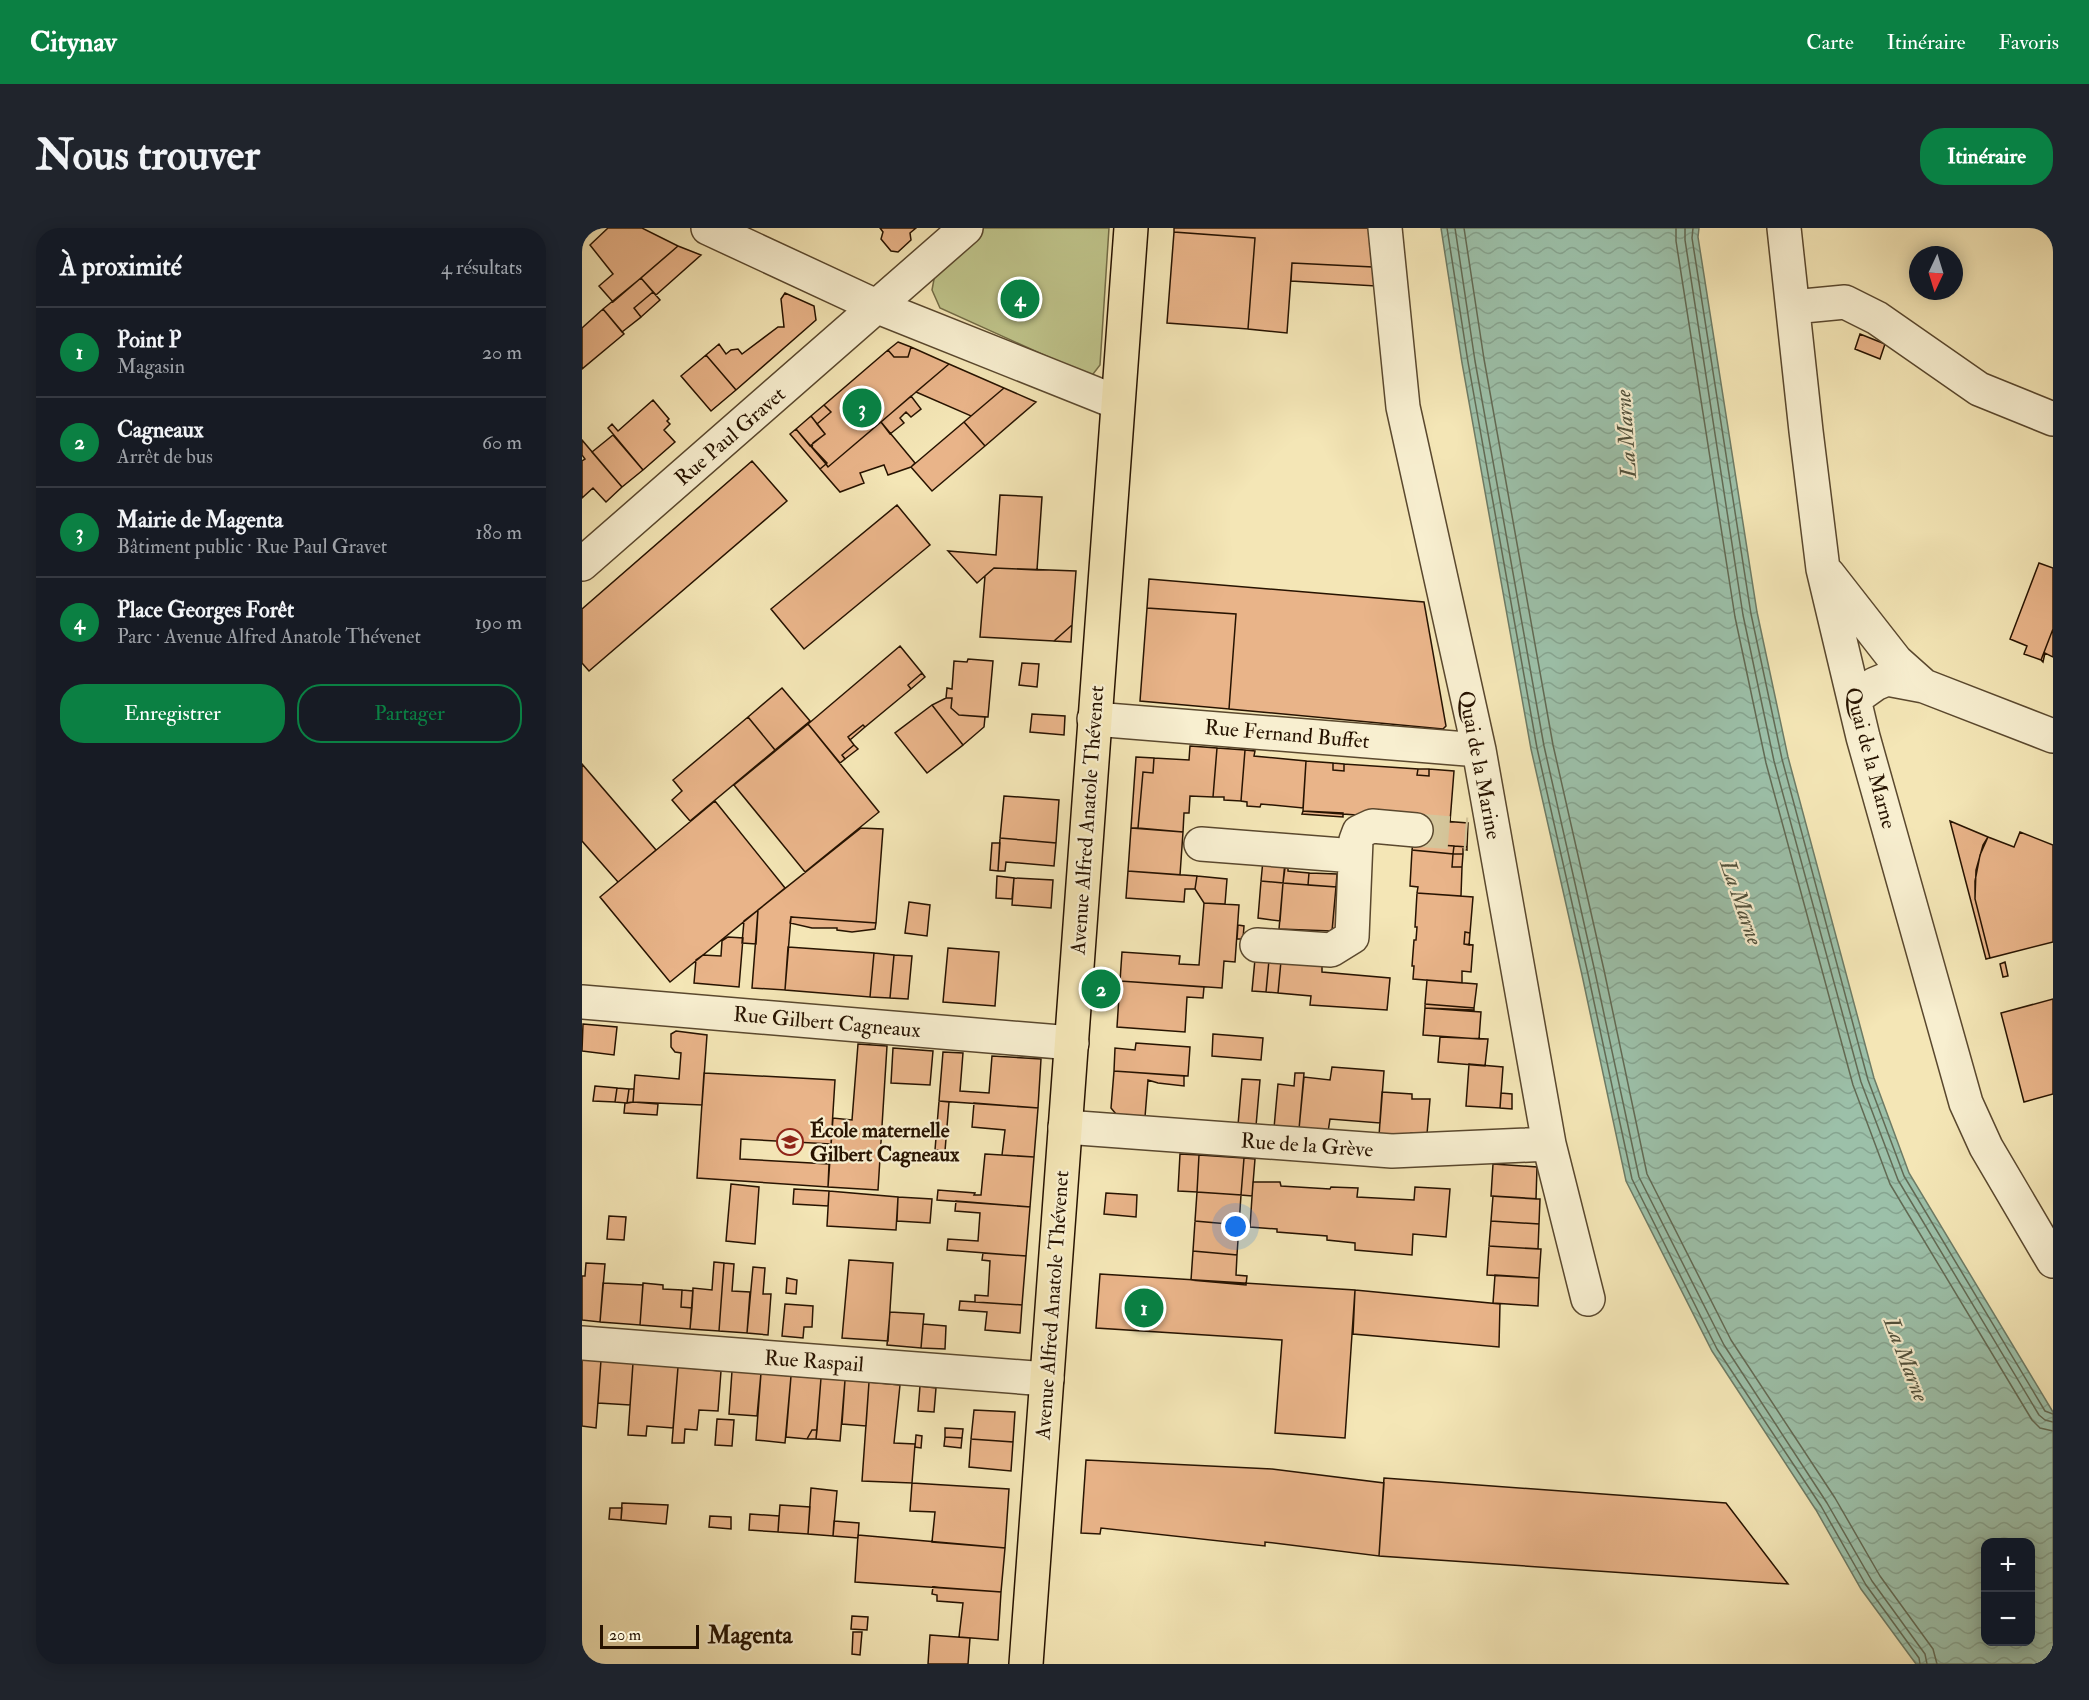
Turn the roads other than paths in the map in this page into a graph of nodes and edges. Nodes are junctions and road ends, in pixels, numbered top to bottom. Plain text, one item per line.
1 (708, 228) edge
2 (966, 228) edge
3 (1131, 228) edge
4 (1385, 228) edge
5 (1784, 228) edge
6 (878, 307) junction
7 (1793, 307) junction
8 (1116, 402) junction
9 (2053, 419) edge
10 (582, 564) edge
11 (1823, 569) junction
12 (1924, 686) junction
13 (1854, 699) junction
14 (1094, 719) junction
15 (2053, 736) edge
16 (1479, 750) junction
17 (1416, 830) tunnel mouth
18 (1201, 844) dead end
19 (1355, 856) junction
20 (1257, 945) dead end
21 (582, 1002) edge
22 (1072, 1043) junction
23 (1065, 1127) junction
24 (1549, 1144) junction
25 (2053, 1261) edge
26 (1588, 1299) dead end
27 (582, 1343) edge
28 (1047, 1379) junction
29 (1026, 1664) edge

1 - 6 street
2 - 6 street, Rue Paul Gravet
3 - 8 main road, Avenue Alfred Anatole Thévenet
4 - 16 street, Quai de la Marine
5 - 7 street, Quai de la Marne
6 - 8 street
6 - 10 street, Rue Paul Gravet
7 - 9 street
7 - 11 street, Quai de la Marne
8 - 14 main road, Avenue Alfred Anatole Thévenet
11 - 12 street
11 - 13 street, Quai de la Marne
12 - 13 street
12 - 15 street
13 - 25 street, Quai de la Marne
14 - 16 street, Rue Fernand Buffet
14 - 22 main road, Avenue Alfred Anatole Thévenet
16 - 24 street, Quai de la Marine
17 - 19 street
18 - 19 street
19 - 20 street
21 - 22 street, Rue Gilbert Cagneaux
22 - 23 main road, Avenue Alfred Anatole Thévenet
23 - 24 street, Rue de la Grève
23 - 28 main road, Avenue Alfred Anatole Thévenet
24 - 26 street, Quai de la Marine
27 - 28 street, Rue Raspail
28 - 29 main road, Avenue Alfred Anatole Thévenet

